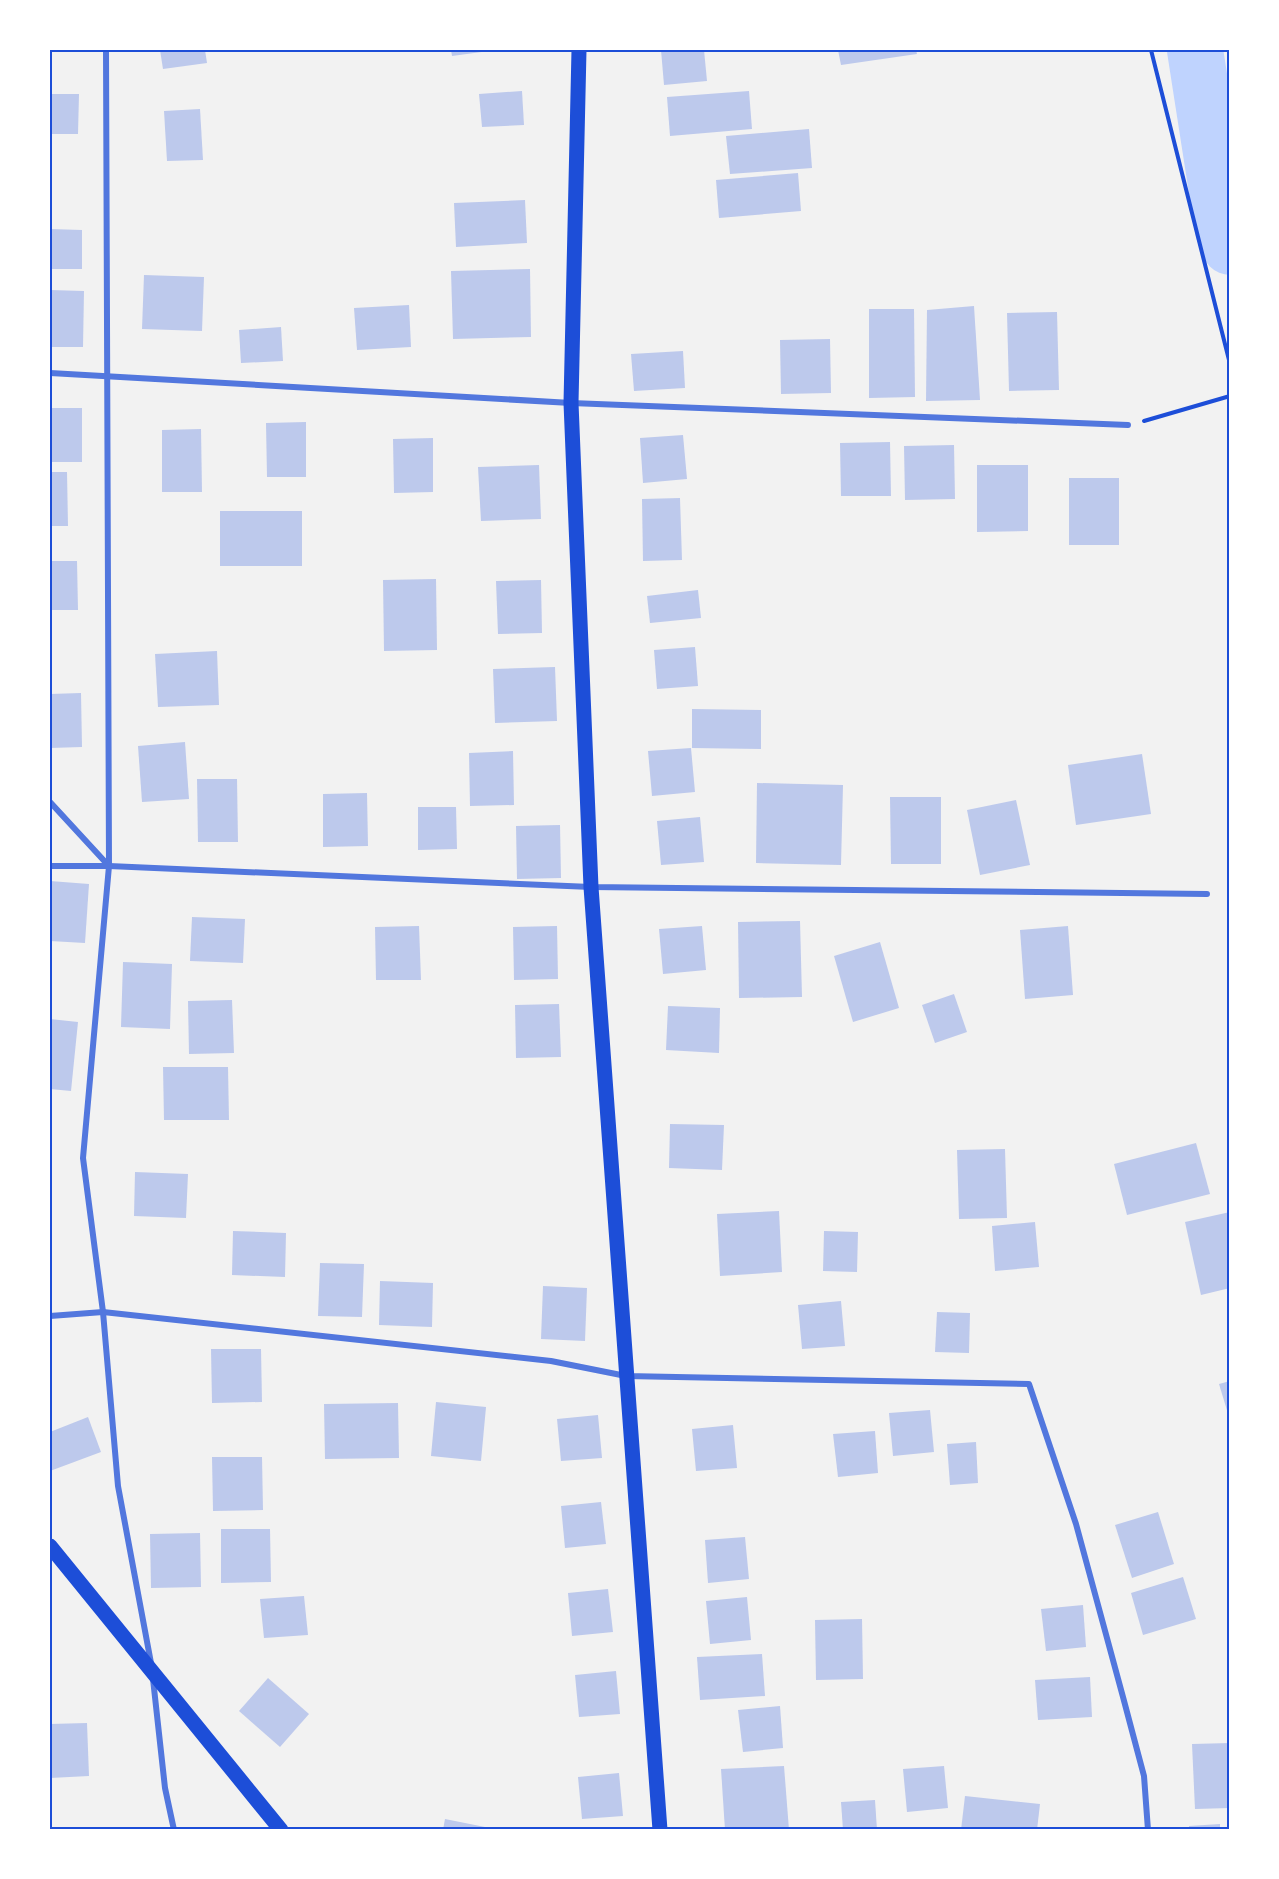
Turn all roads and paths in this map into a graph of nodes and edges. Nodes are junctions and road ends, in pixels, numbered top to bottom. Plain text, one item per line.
1 (106, 50) edge
2 (579, 50) edge
3 (1151, 50) edge
4 (1230, 364) edge
5 (50, 373) edge
6 (106, 377) junction
7 (1230, 396) edge
8 (571, 403) junction
9 (1128, 425) joint
10 (50, 802) edge
11 (50, 866) edge
12 (109, 866) junction
13 (591, 887) junction
14 (1207, 894) dead end
15 (103, 1312) junction
16 (50, 1316) edge
17 (626, 1376) junction
18 (50, 1546) edge
19 (153, 1670) junction
20 (174, 1830) edge
21 (281, 1830) edge
22 (660, 1830) edge
23 (1148, 1830) edge

1 - 6 street
2 - 8 main road
3 - 4 path
5 - 6 street
6 - 8 street
6 - 12 street
7 - 9 path
8 - 9 street
8 - 13 main road
10 - 12 street
11 - 12 street
12 - 13 street
12 - 15 street
13 - 14 street
13 - 17 main road
15 - 16 street
15 - 17 street
15 - 19 street
17 - 22 main road
17 - 23 street
18 - 19 main road
19 - 20 street
19 - 21 main road

